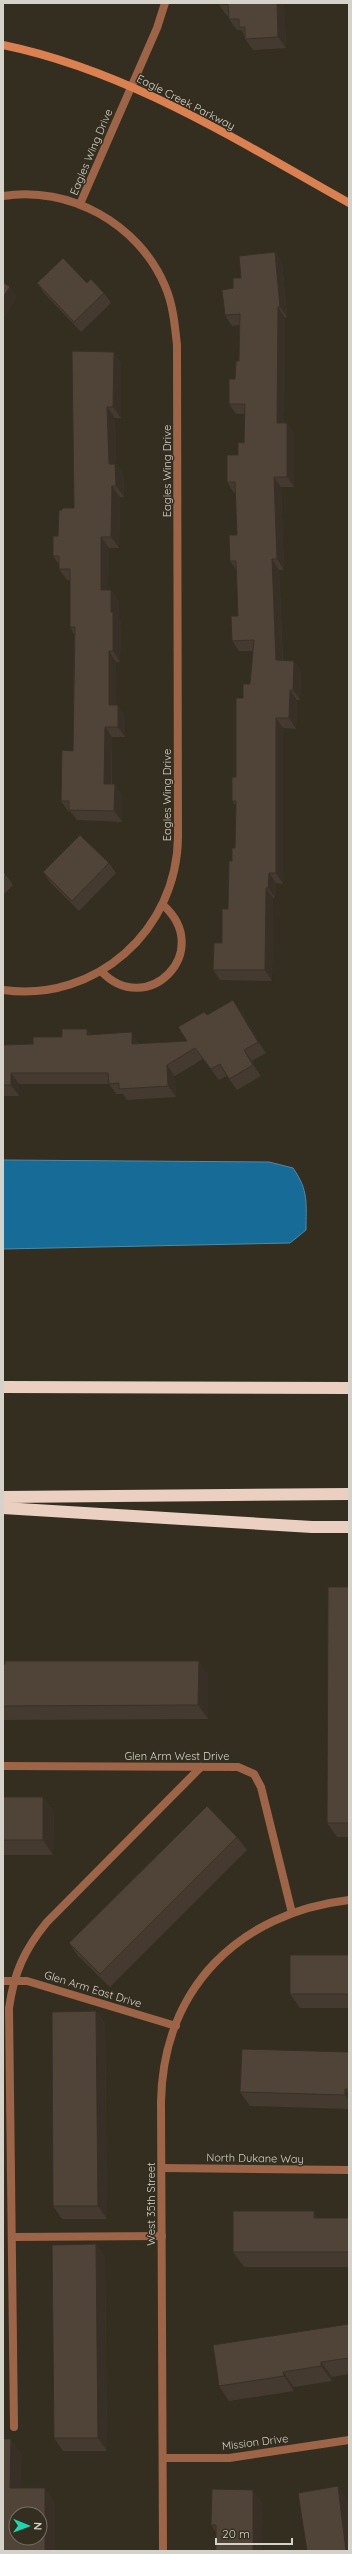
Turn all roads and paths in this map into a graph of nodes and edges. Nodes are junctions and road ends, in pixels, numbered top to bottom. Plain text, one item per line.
1 (164, 3) edge
2 (3, 45) edge
3 (131, 87) junction
4 (3, 196) edge
5 (349, 203) edge
6 (80, 204) junction
7 (163, 905) junction
8 (101, 971) junction
9 (3, 990) edge
10 (3, 1387) edge
11 (349, 1388) edge
12 (349, 1494) edge
13 (3, 1497) edge
14 (3, 1508) edge
15 (349, 1527) edge
16 (3, 1766) edge
17 (201, 1767) junction
18 (349, 1900) edge
19 (292, 1913) junction
20 (3, 1981) edge
21 (13, 1981) junction
22 (176, 2026) junction
23 (162, 2168) junction
24 (349, 2170) edge
25 (162, 2236) junction
26 (12, 2237) junction
27 (14, 2428) dead end
28 (349, 2440) edge
29 (163, 2458) junction
30 (163, 2551) edge

1 - 3 street, Eagles Wing Drive
2 - 3 street, Eagle Creek Parkway
3 - 5 street, Eagle Creek Parkway
3 - 6 street, Eagles Wing Drive
4 - 6 street
6 - 7 street, Eagles Wing Drive
7 - 8 street, Eagles Wing Drive
7 - 8 street
8 - 9 street, Eagles Wing Drive
10 - 11 highway
12 - 13 highway
14 - 15 highway
16 - 17 street, Glen Arm West Drive
17 - 19 street, Glen Arm West Drive
17 - 21 street
18 - 19 street, West 35th Street
19 - 22 street, West 35th Street
20 - 21 street, Glen Arm East Drive
21 - 22 street, Glen Arm East Drive
21 - 26 street
22 - 23 street, West 35th Street
23 - 24 street, North Dukane Way
23 - 25 street, West 35th Street
25 - 26 street
25 - 29 street, West 35th Street
26 - 27 street
28 - 29 street, Mission Drive
29 - 30 street, West 35th Street

